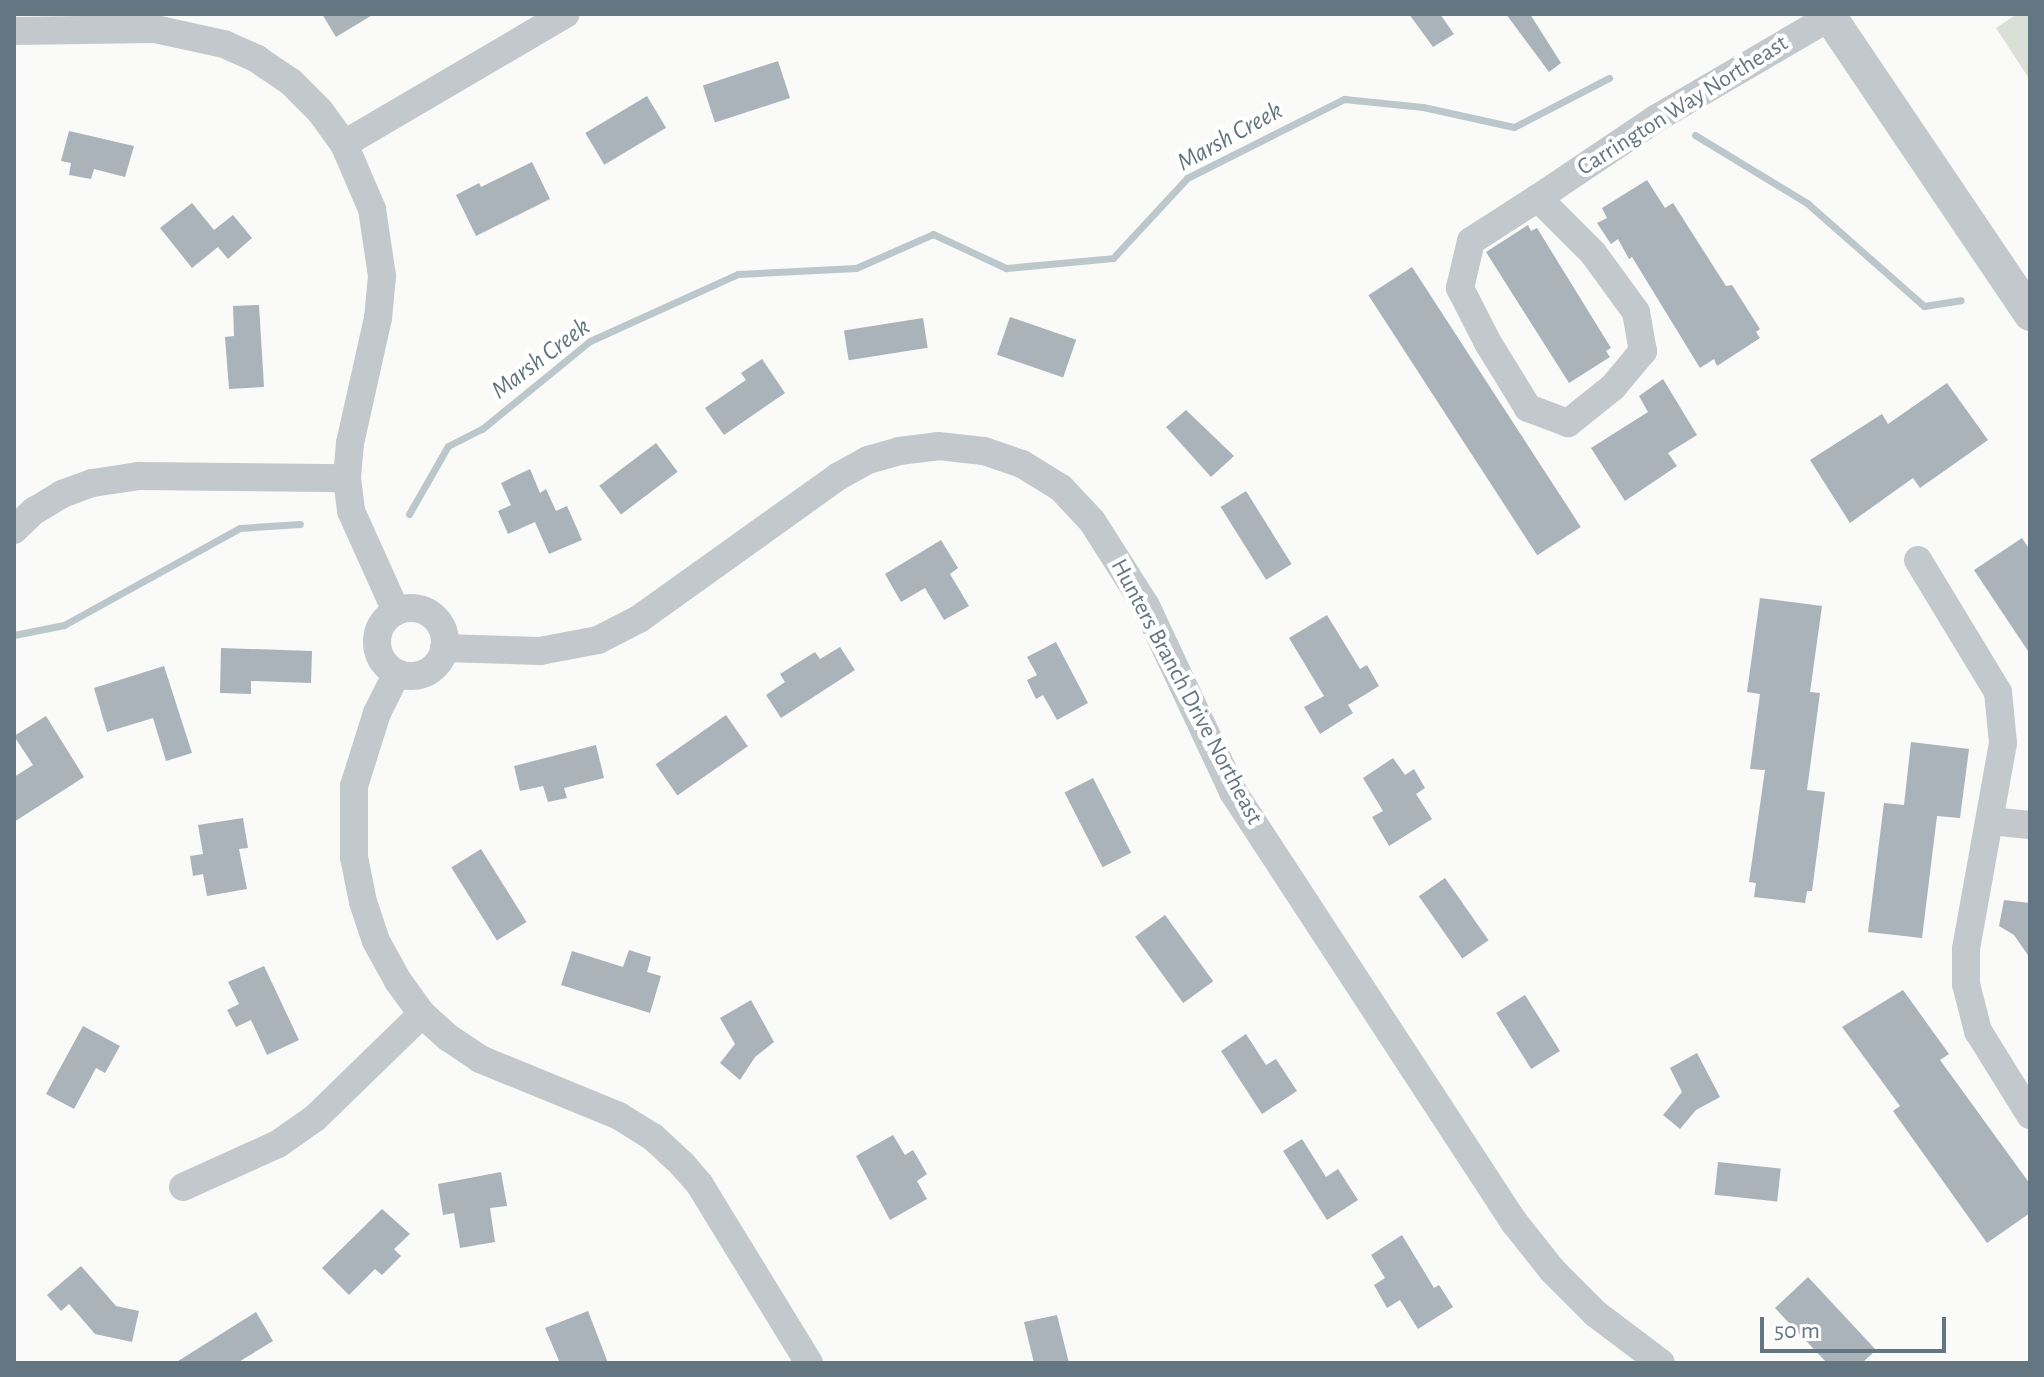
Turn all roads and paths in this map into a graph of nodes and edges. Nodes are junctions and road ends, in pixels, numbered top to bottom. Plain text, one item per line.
1 (566, 14) edge
2 (1829, 16) edge
3 (14, 31) edge
4 (344, 144) junction
5 (1538, 198) junction
6 (2030, 314) edge
7 (347, 478) junction
8 (14, 530) edge
9 (1918, 560) dead end
10 (396, 611) junction
11 (444, 648) junction
12 (397, 673) junction
13 (1990, 821) junction
14 (2030, 825) edge
15 (422, 1014) junction
16 (2030, 1115) edge
17 (183, 1187) dead end
18 (809, 1363) edge
19 (1661, 1363) edge

1 - 4 street
2 - 5 street, Carrington Way Northeast
2 - 6 street
3 - 4 street
4 - 7 street
5 - 5 street, Carrington Way Northeast
7 - 8 street
7 - 10 street
9 - 13 street
10 - 11 street
10 - 12 street
11 - 12 street
11 - 19 street, Hunters Branch Drive Northeast
12 - 15 street
13 - 14 street
13 - 16 street
15 - 17 street
15 - 18 street

